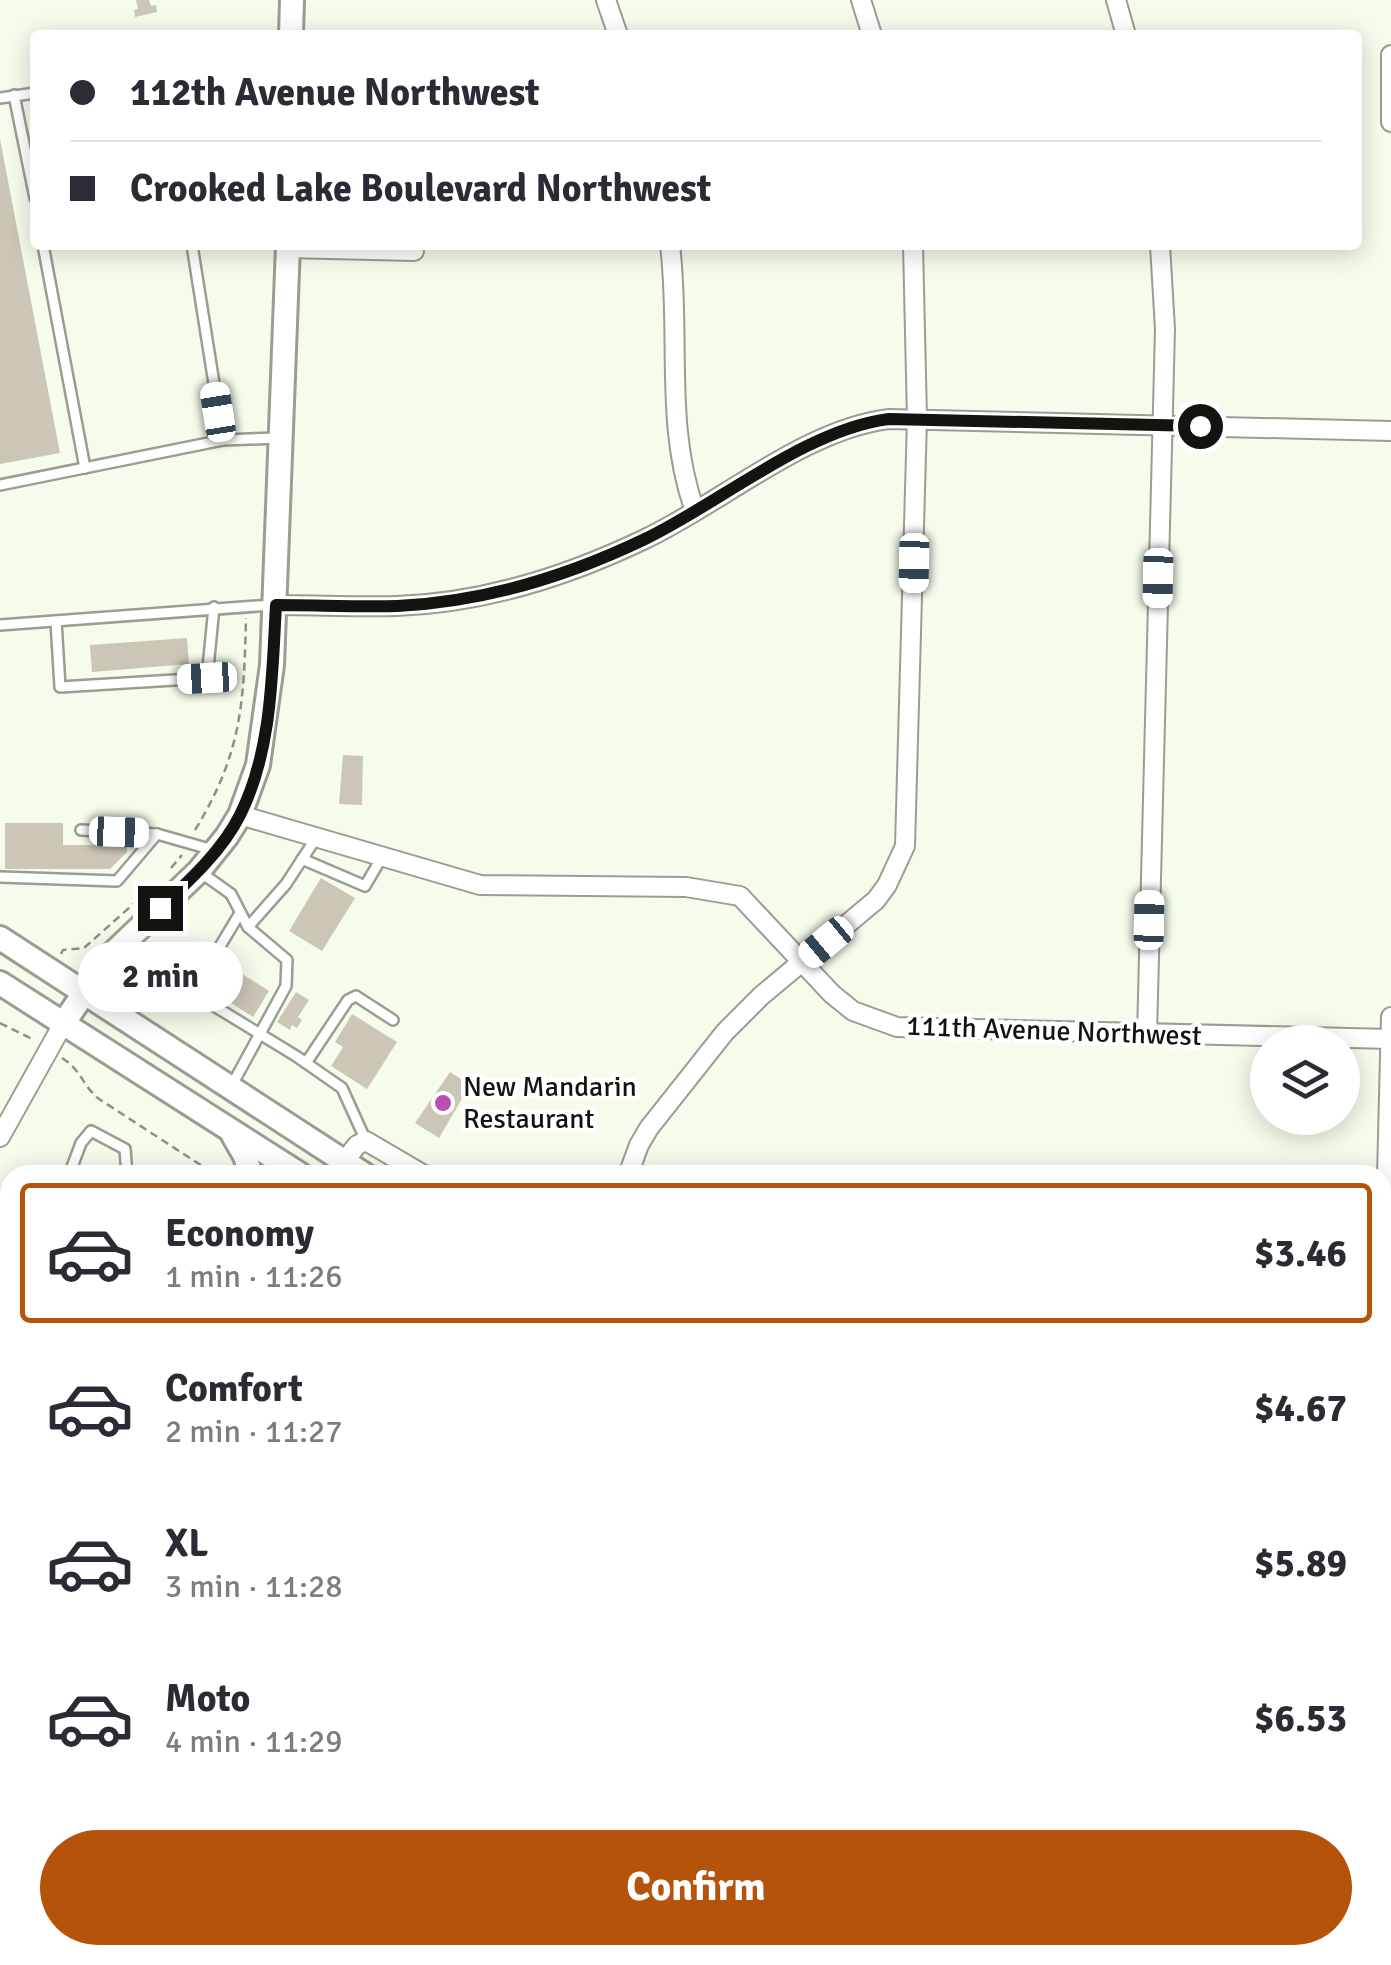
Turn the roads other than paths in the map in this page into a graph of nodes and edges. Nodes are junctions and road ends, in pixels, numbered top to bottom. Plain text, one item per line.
1 (292, 0) edge
2 (606, 0) edge
3 (861, 0) edge
4 (1116, 0) edge
5 (291, 30) edge
6 (616, 30) edge
7 (870, 30) edge
8 (1125, 30) edge
9 (1391, 56) edge
10 (30, 93) edge
11 (14, 96) junction
12 (0, 98) edge
13 (1391, 122) edge
14 (30, 174) edge
15 (44, 250) edge
16 (193, 250) edge
17 (288, 250) edge
18 (382, 250) edge
19 (670, 250) edge
20 (913, 250) edge
21 (1160, 250) edge
22 (414, 251) dead end
23 (917, 420) junction
24 (1162, 425) junction
25 (1391, 431) edge
26 (280, 438) junction
27 (222, 440) junction
28 (85, 468) junction
29 (0, 486) edge
30 (695, 511) junction
31 (276, 605) junction
32 (214, 607) junction
33 (56, 620) junction
34 (0, 626) edge
35 (240, 815) junction
36 (81, 830) dead end
37 (157, 834) junction
38 (316, 837) junction
39 (215, 850) junction
40 (382, 857) junction
41 (302, 860) junction
42 (199, 871) junction
43 (0, 877) edge
44 (240, 912) junction
45 (248, 927) junction
46 (0, 938) edge
47 (802, 964) junction
48 (0, 983) edge
49 (84, 992) junction
50 (1391, 1016) edge
51 (393, 1020) dead end
52 (63, 1024) junction
53 (259, 1034) junction
54 (1146, 1035) junction
55 (1390, 1040) edge
56 (306, 1063) junction
57 (230, 1088) junction
58 (228, 1127) junction
59 (0, 1137) edge
60 (366, 1142) junction
61 (344, 1162) junction
62 (73, 1165) edge
63 (126, 1165) edge
64 (248, 1165) edge
65 (285, 1165) edge
66 (349, 1165) edge
67 (406, 1165) edge
68 (631, 1165) edge
69 (1387, 1165) edge
70 (248, 1965) edge
71 (406, 1965) edge

1 - 5 street
2 - 6 street
3 - 7 street
4 - 8 street
9 - 13 street
10 - 11 lane
11 - 12 lane
11 - 14 lane
15 - 28 lane
16 - 27 lane
17 - 26 street
18 - 22 street
19 - 30 street
20 - 23 street
21 - 24 street
23 - 24 street
23 - 30 street
23 - 47 street
24 - 25 street
24 - 54 street
26 - 27 lane
26 - 31 street
27 - 28 lane
28 - 29 lane
30 - 31 street
31 - 32 lane
31 - 35 street
32 - 33 lane
32 - 33 lane
33 - 34 lane
35 - 38 street, 111th Avenue Northwest
35 - 39 street
36 - 37 lane
37 - 39 lane
37 - 43 lane
38 - 40 street, 111th Avenue Northwest
38 - 41 lane
39 - 42 street
40 - 41 lane
40 - 47 street, 111th Avenue Northwest
41 - 45 lane
42 - 44 lane
42 - 49 street
44 - 45 lane
44 - 53 lane
45 - 53 lane
46 - 49 street
47 - 54 street, 111th Avenue Northwest
47 - 68 street
48 - 52 street
49 - 52 street
49 - 57 street
50 - 55 street
51 - 56 lane
52 - 58 street
52 - 59 street
53 - 56 lane
53 - 57 lane
54 - 55 street, 111th Avenue Northwest
55 - 69 street
56 - 60 lane
57 - 61 street
58 - 64 street
58 - 65 street
60 - 61 street
60 - 67 street
61 - 66 street
62 - 63 lane
70 - 71 street

